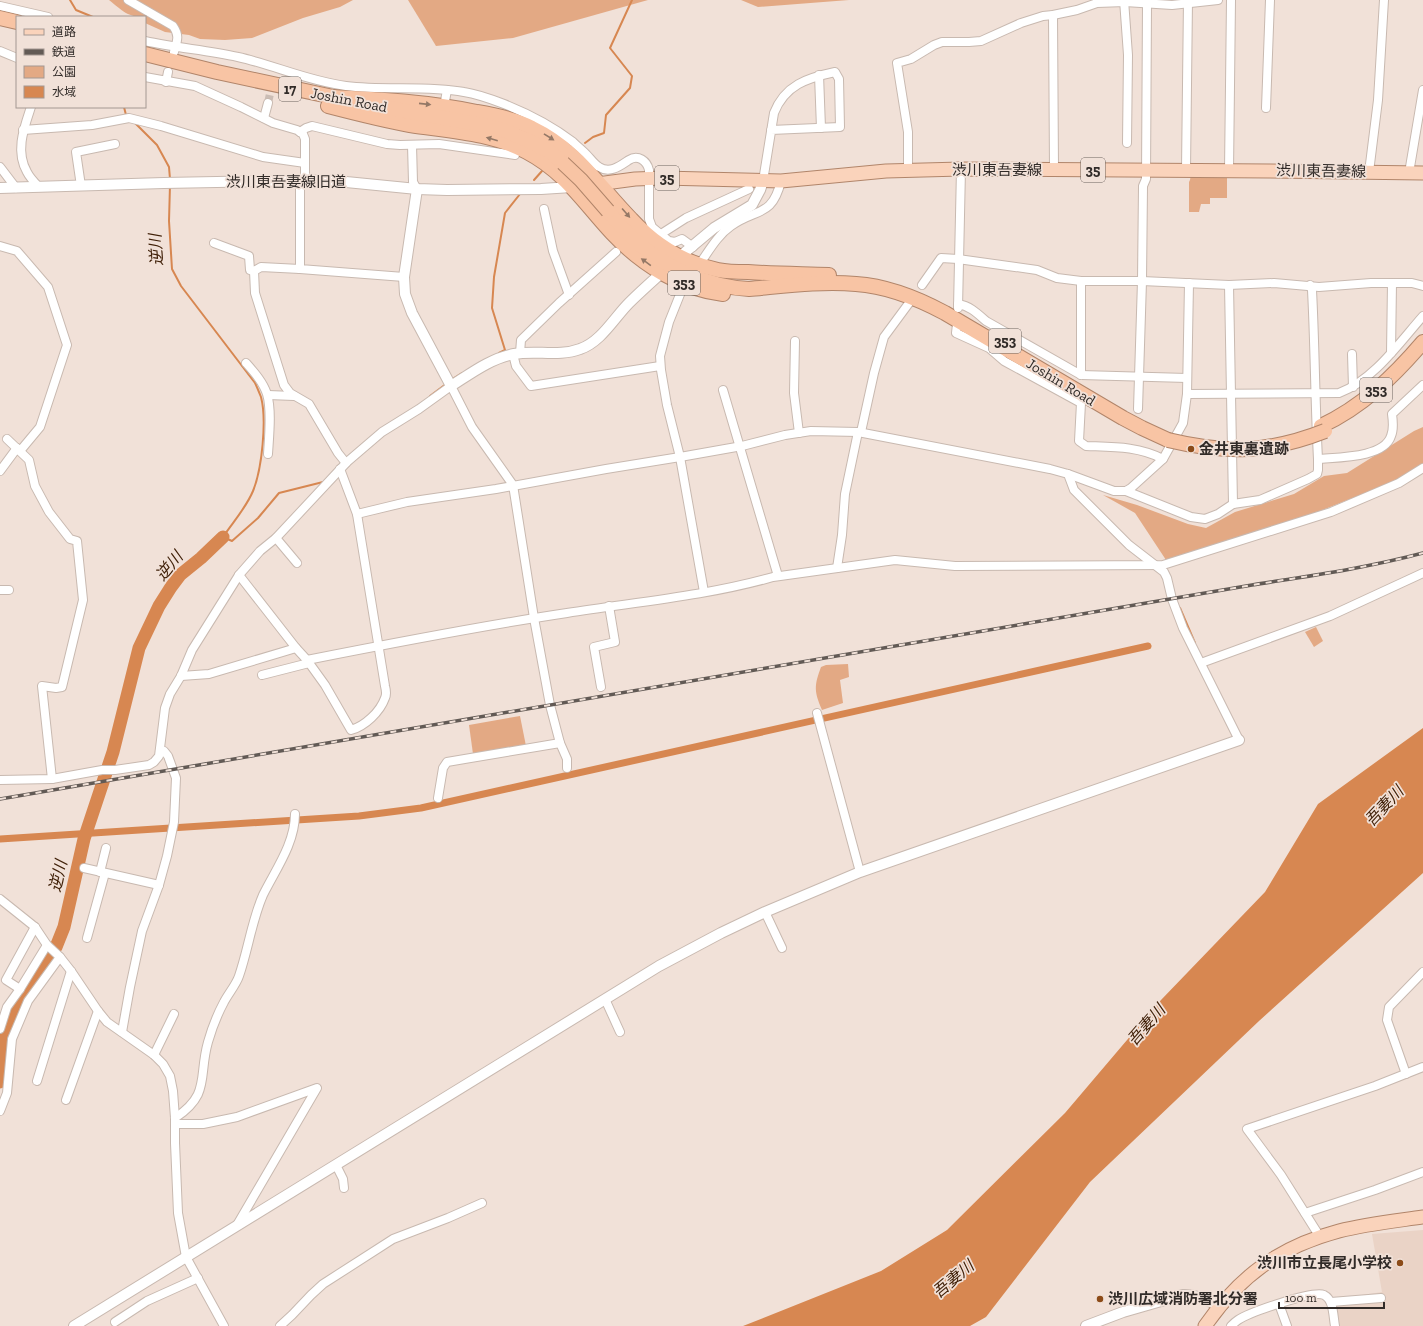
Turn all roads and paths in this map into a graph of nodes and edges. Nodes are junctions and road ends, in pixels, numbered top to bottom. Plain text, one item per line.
1 (128, 0) edge
2 (1218, 0) edge
3 (1231, 0) edge
4 (1270, 0) edge
5 (1384, 0) edge
6 (1099, 1) edge
7 (1125, 1) edge
8 (1188, 2) edge
9 (1147, 4) junction
10 (0, 6) edge
11 (1053, 15) junction
12 (44, 16) edge
13 (0, 18) edge
14 (16, 22) edge
15 (0, 27) edge
16 (16, 32) edge
17 (146, 42) edge
18 (0, 51) edge
19 (175, 51) junction
20 (146, 54) edge
21 (16, 58) edge
22 (146, 63) edge
23 (275, 68) junction
24 (168, 72) dead end
25 (819, 75) junction
26 (146, 77) edge
27 (273, 79) tunnel mouth
28 (166, 82) junction
29 (447, 90) junction
30 (1423, 90) edge
31 (329, 101) junction
32 (445, 101) dead end
33 (268, 103) tunnel mouth
34 (31, 108) edge
35 (1266, 108) dead end
36 (264, 118) junction
37 (821, 128) junction
38 (23, 130) junction
39 (771, 130) junction
40 (300, 132) junction
41 (440, 133) dead end
42 (1127, 143) dead end
43 (115, 144) dead end
44 (439, 144) junction
45 (412, 145) junction
46 (515, 155) dead end
47 (305, 163) junction
48 (563, 163) joint
49 (0, 167) edge
50 (961, 169) junction
51 (908, 170) junction
52 (1054, 170) junction
53 (1146, 170) junction
54 (1186, 170) junction
55 (1229, 171) junction
56 (1369, 172) junction
57 (1409, 173) junction
58 (1423, 173) edge
59 (649, 179) junction
60 (303, 180) junction
61 (763, 181) junction
62 (781, 181) junction
63 (601, 184) junction
64 (81, 186) junction
65 (572, 186) junction
66 (0, 188) edge
67 (16, 188) junction
68 (39, 188) junction
69 (417, 189) junction
70 (749, 189) dead end
71 (544, 209) dead end
72 (661, 234) junction
73 (214, 243) dead end
74 (0, 246) edge
75 (693, 247) junction
76 (616, 252) dead end
77 (684, 253) dead end
78 (958, 259) junction
79 (701, 262) dead end
80 (300, 269) junction
81 (254, 271) junction
82 (658, 276) dead end
83 (404, 277) junction
84 (830, 279) junction
85 (1081, 281) junction
86 (1142, 281) junction
87 (1189, 283) junction
88 (1392, 283) junction
89 (922, 284) dead end
90 (1229, 285) junction
91 (1310, 285) junction
92 (1423, 286) edge
93 (682, 287) dead end
94 (569, 294) junction
95 (912, 299) dead end
96 (1423, 316) edge
97 (957, 324) dead end
98 (795, 341) dead end
99 (1423, 342) edge
100 (1423, 351) edge
101 (517, 353) junction
102 (1391, 353) junction
103 (1352, 354) dead end
104 (246, 363) dead end
105 (660, 366) junction
106 (1081, 375) junction
107 (1138, 376) junction
108 (1187, 378) junction
109 (450, 383) junction
110 (1423, 385) edge
111 (1353, 387) junction
112 (723, 390) dead end
113 (1187, 394) junction
114 (1232, 394) junction
115 (1314, 394) junction
116 (268, 395) junction
117 (295, 396) junction
118 (1138, 409) dead end
119 (1323, 428) junction
120 (859, 432) junction
121 (799, 433) junction
122 (7, 439) dead end
123 (740, 446) junction
124 (19, 449) junction
125 (268, 454) dead end
126 (680, 457) junction
127 (1163, 459) junction
128 (1318, 459) junction
129 (343, 463) junction
130 (1423, 468) edge
131 (0, 471) edge
132 (1068, 474) junction
133 (513, 485) junction
134 (1126, 491) junction
135 (1233, 504) junction
136 (357, 514) junction
137 (276, 538) junction
138 (297, 563) dead end
139 (1156, 565) junction
140 (837, 568) junction
141 (1423, 573) edge
142 (239, 576) junction
143 (778, 576) junction
144 (704, 592) junction
145 (609, 606) junction
146 (534, 618) junction
147 (615, 642) junction
148 (380, 646) junction
149 (296, 648) junction
150 (616, 651) dead end
151 (308, 661) junction
152 (1201, 663) junction
153 (262, 675) dead end
154 (181, 676) junction
155 (601, 687) dead end
156 (817, 713) dead end
157 (1239, 740) joint
158 (560, 743) junction
159 (160, 750) junction
160 (567, 768) dead end
161 (52, 778) junction
162 (0, 780) edge
163 (438, 798) dead end
164 (296, 818) dead end
165 (106, 848) dead end
166 (84, 868) dead end
167 (103, 872) junction
168 (860, 872) junction
169 (159, 885) junction
170 (0, 899) edge
171 (765, 912) junction
172 (35, 927) junction
173 (87, 938) dead end
174 (48, 946) junction
175 (782, 948) dead end
176 (58, 955) junction
177 (71, 971) junction
178 (1423, 972) edge
179 (20, 989) junction
180 (605, 999) junction
181 (98, 1011) junction
182 (174, 1014) dead end
183 (0, 1029) edge
184 (122, 1032) junction
185 (620, 1032) dead end
186 (154, 1054) junction
187 (1423, 1067) edge
188 (1406, 1074) junction
189 (37, 1081) dead end
190 (66, 1100) dead end
191 (0, 1111) edge
192 (175, 1121) junction
193 (336, 1165) junction
194 (1423, 1172) edge
195 (344, 1188) dead end
196 (482, 1203) dead end
197 (1305, 1213) junction
198 (1423, 1217) edge
199 (235, 1228) junction
200 (1320, 1237) junction
201 (186, 1257) junction
202 (198, 1278) junction
203 (1381, 1298) dead end
204 (1331, 1302) junction
205 (1278, 1304) junction
206 (1219, 1306) junction
207 (115, 1322) dead end
208 (1100, 1323) edge
209 (74, 1326) edge
210 (224, 1326) edge
211 (280, 1326) edge
212 (1086, 1326) edge
213 (1205, 1326) edge
214 (1231, 1326) edge
215 (1287, 1326) edge
216 (1335, 1326) edge

1 - 19 street
2 - 8 street
3 - 55 street
4 - 35 street
5 - 56 street
6 - 7 street
6 - 11 street
7 - 9 street
7 - 42 street
8 - 9 street
8 - 54 street
9 - 53 street
10 - 12 street
11 - 51 street
11 - 52 street
13 - 14 highway
15 - 16 highway
17 - 19 street
18 - 21 street
19 - 23 street
20 - 31 highway, Joshin Road / 17
22 - 31 highway, Joshin Road / 17
23 - 27 street
23 - 29 street
24 - 28 street
25 - 37 street
25 - 37 street
25 - 39 street
26 - 28 street
28 - 36 street
29 - 32 street
29 - 59 street
30 - 57 street
31 - 48 highway, Joshin Road / 17
31 -> 63 highway, 17
65 -> 31 highway, 17
33 - 36 street
34 - 38 street
36 - 40 street
37 - 39 street
38 - 47 street
38 - 68 street
39 - 61 street
40 - 45 street
40 - 47 street
41 - 44 street
43 - 64 street
44 - 45 street
44 - 46 street
45 - 69 street
47 - 60 street
48 - 84 highway, Joshin Road / 353, bridge
49 - 67 street
50 - 51 main road, 渋川東吾妻線 / 35
50 - 52 main road, 渋川東吾妻線 / 35
50 - 78 street
51 - 62 main road, 渋川東吾妻線 / 35
52 - 53 main road, 渋川東吾妻線 / 35
53 - 54 main road, 渋川東吾妻線 / 35
53 - 86 street
54 - 55 main road, 渋川東吾妻線 / 35
55 - 56 main road, 渋川東吾妻線 / 35
56 - 57 main road, 渋川東吾妻線 / 35
57 - 58 main road, 渋川東吾妻線 / 35
59 - 61 main road, 渋川東吾妻線 / 35
59 - 63 main road, 渋川東吾妻線 / 35
59 - 72 street
60 - 64 street, 渋川東吾妻線旧道
60 - 69 street, 渋川東吾妻線旧道
60 - 80 street
61 - 62 main road, 渋川東吾妻線 / 35
61 - 75 street
62 - 79 street
63 - 65 main road, 渋川東吾妻線 / 35
63 -> 84 highway, 353
64 - 68 street, 渋川東吾妻線旧道
65 - 69 street, 渋川東吾妻線旧道
84 -> 65 highway, 353
66 - 67 street, 渋川東吾妻線旧道
67 - 68 street, 渋川東吾妻線旧道
69 - 83 street
70 - 72 street
71 - 94 street
72 - 75 street
73 - 81 street
74 - 124 street
75 - 77 street
76 - 94 street
78 - 85 street
78 - 89 street
78 - 106 street
80 - 81 street
80 - 83 street
81 - 117 street
82 - 101 street
83 - 109 street
84 - 119 highway, Joshin Road / 353
85 - 86 street
85 - 106 street
86 - 87 street
86 - 107 street
87 - 90 street
87 - 108 street
88 - 91 street
88 - 92 street
88 - 102 street
90 - 91 street
90 - 114 street
91 - 115 street
93 - 105 street
94 - 101 street
95 - 120 street
96 - 102 street
97 - 127 street
98 - 121 street
99 - 119 highway, Joshin Road / 353
100 - 119 highway, Joshin Road / 353
101 - 105 street
101 - 109 street
102 - 111 street
103 - 111 street
104 - 116 street
105 - 126 street
106 - 107 street
107 - 108 street
107 - 118 street
108 - 113 street
109 - 129 street
109 - 133 street
110 - 128 street
111 - 115 street
112 - 123 street
113 - 114 street
113 - 127 street
114 - 115 street
114 - 135 street
115 - 128 street
116 - 117 street
116 - 125 street
117 - 129 street
120 - 121 street
120 - 132 street
120 - 140 street
121 - 123 street
122 - 124 street
123 - 126 street
123 - 143 street
124 - 131 street
124 - 161 street
126 - 133 street
126 - 144 street
127 - 134 street
128 - 135 street
129 - 136 street
129 - 137 street
130 - 139 street
132 - 134 street
132 - 139 street
133 - 136 street
133 - 146 street
134 - 135 street
136 - 148 street
137 - 138 street
137 - 142 street
139 - 140 street
139 - 152 street
140 - 143 street
141 - 152 street
142 - 149 street
142 - 154 street
143 - 144 street
144 - 145 street
145 - 146 street
145 - 147 street
146 - 148 street
146 - 158 street
147 - 150 street
147 - 155 street
148 - 151 street
148 - 151 street
149 - 151 street
149 - 154 street
151 - 153 street
152 - 157 street
154 - 159 street
156 - 168 street
157 - 168 street
158 - 160 street
158 - 163 street
159 - 161 street
159 - 169 street
161 - 162 street
164 - 192 street
165 - 167 street
166 - 167 street
167 - 169 street
167 - 173 street
168 - 171 street
169 - 184 street
170 - 172 street
171 - 175 street
171 - 180 street
172 - 174 street
172 - 179 street
174 - 176 street
174 - 179 street
176 - 177 street
176 - 191 street
177 - 181 street
177 - 189 street
178 - 188 street
179 - 183 street
180 - 185 street
180 - 193 street
181 - 184 street
181 - 190 street
182 - 186 street
184 - 186 street
186 - 192 street
187 - 188 street
188 - 197 street
192 - 199 street
192 - 201 street
193 - 195 street
193 - 199 street
194 - 197 street
196 - 211 street
197 - 200 street
198 - 200 main road
199 - 201 street
200 - 206 main road
201 - 202 street
201 - 209 street
202 - 207 street
202 - 210 street
203 - 204 street
204 - 205 street
204 - 216 street
205 - 214 street
205 - 215 street
206 - 208 street
206 - 213 main road
208 - 212 street

